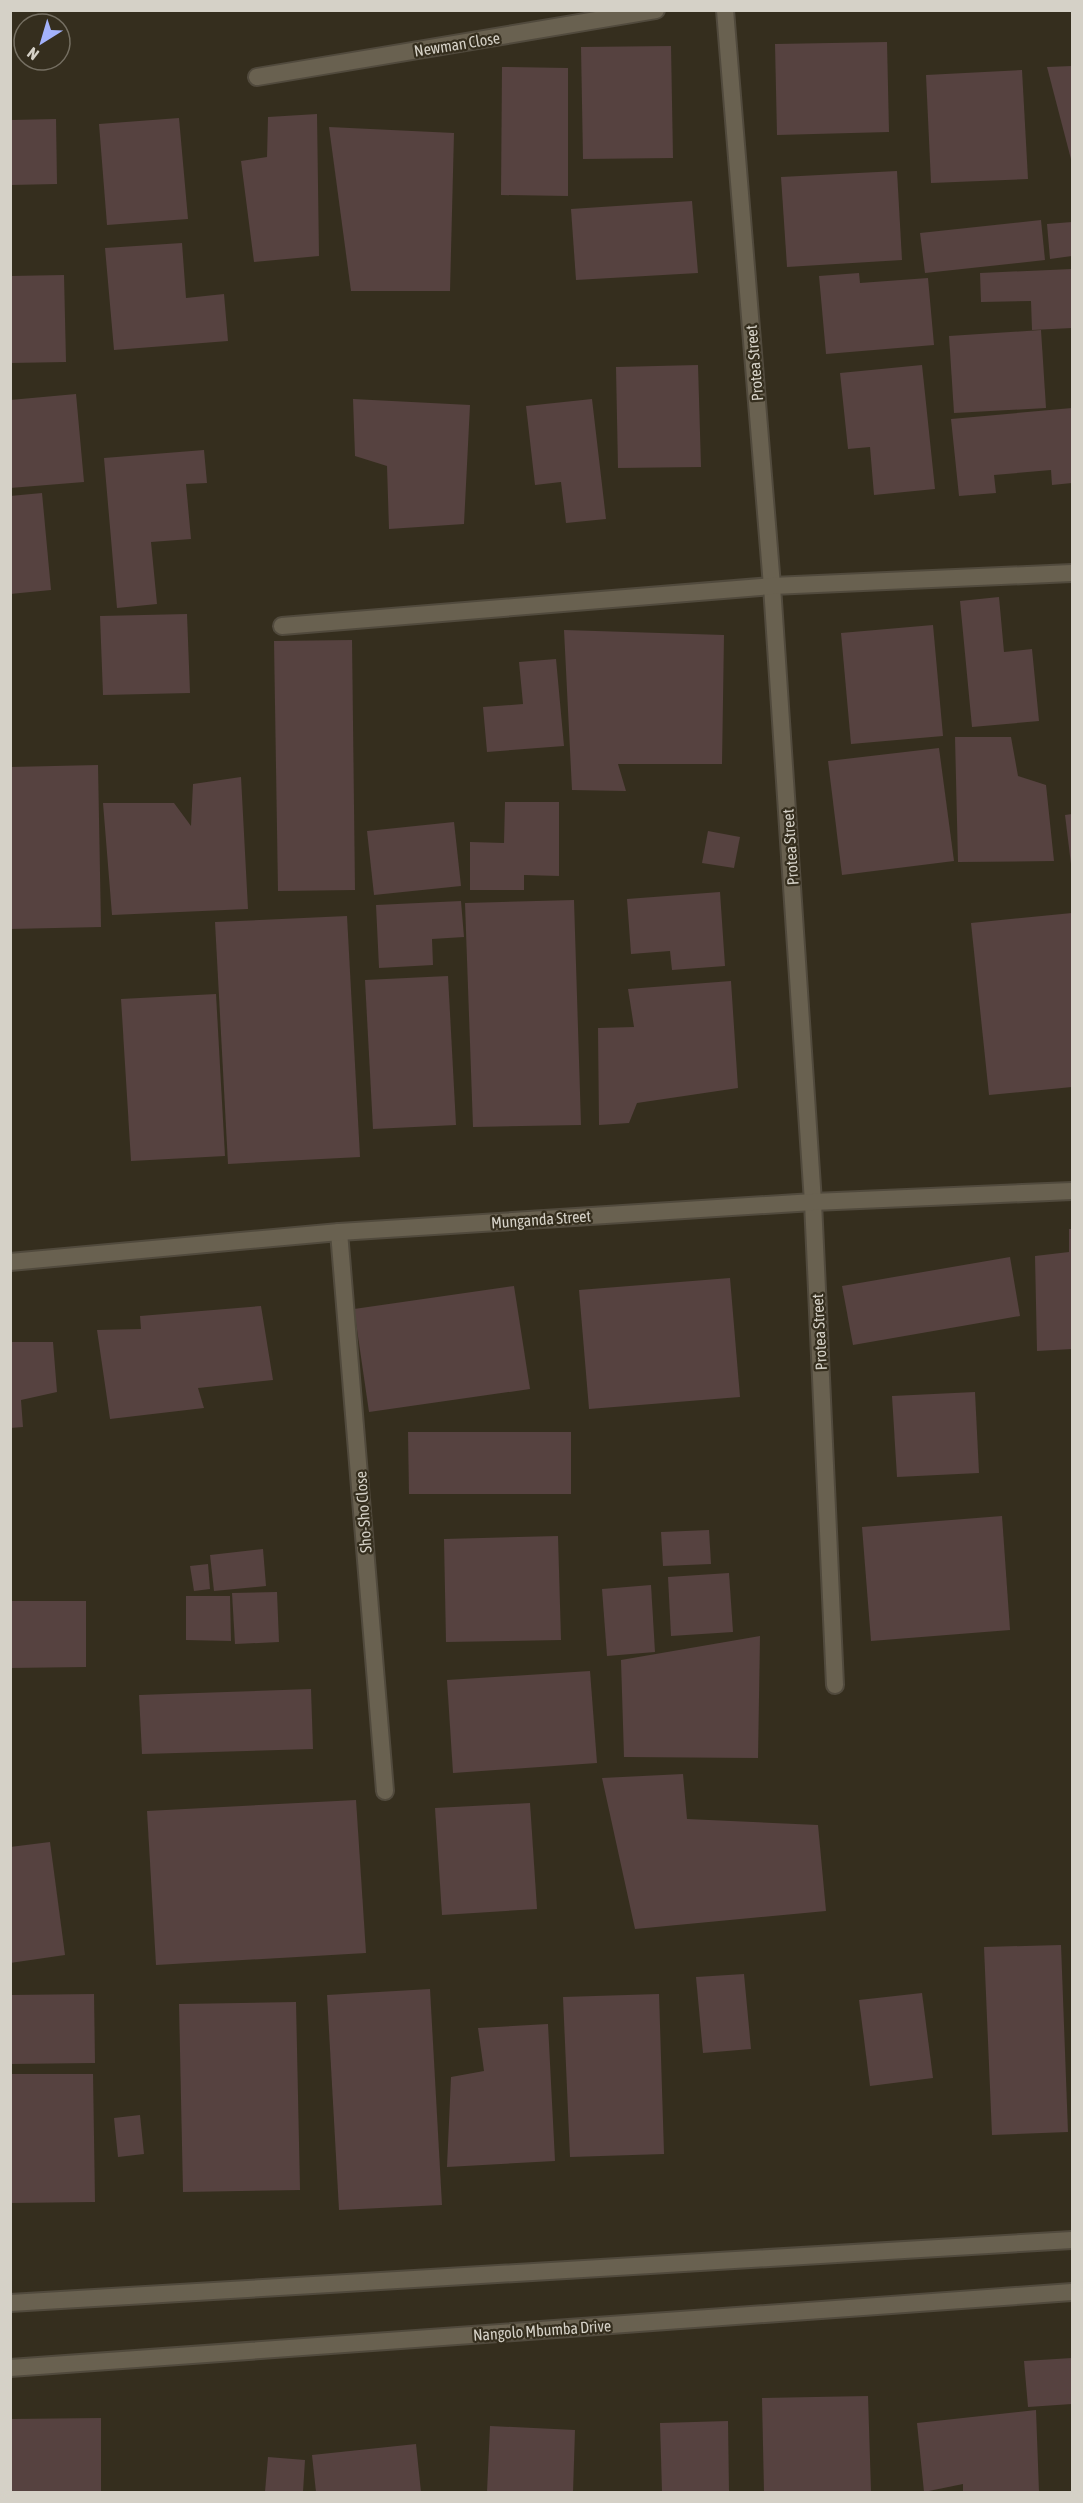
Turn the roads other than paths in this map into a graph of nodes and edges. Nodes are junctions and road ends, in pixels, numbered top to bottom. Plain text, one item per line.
1 (656, 10) edge
2 (725, 10) edge
3 (257, 77) dead end
4 (1072, 573) edge
5 (772, 586) junction
6 (282, 627) dead end
7 (1072, 1191) edge
8 (813, 1202) junction
9 (339, 1232) junction
10 (10, 1262) edge
11 (835, 1685) dead end
12 (385, 1791) dead end
13 (1072, 2240) edge
14 (1072, 2292) edge
15 (10, 2303) edge
16 (10, 2368) edge

1 - 3 street, Newman Close
2 - 5 street, Protea Street
4 - 5 street
5 - 6 street
5 - 8 street, Protea Street
7 - 8 street, Munganda Street
8 - 9 street, Munganda Street
8 - 11 street, Protea Street
9 - 10 street, Munganda Street
9 - 12 street, Sho-Sho Close
13 - 15 street
14 - 16 street, Nangolo Mbumba Drive

